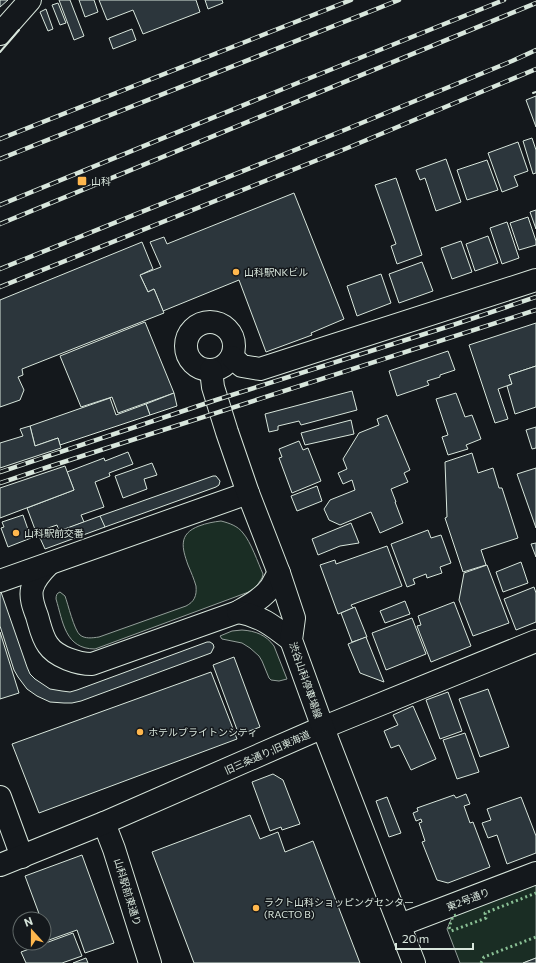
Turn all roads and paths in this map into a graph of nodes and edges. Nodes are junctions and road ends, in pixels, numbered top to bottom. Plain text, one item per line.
1 (30, 0) edge
2 (0, 34) edge
3 (536, 280) edge
4 (232, 357) junction
5 (211, 370) junction
6 (248, 492) junction
7 (49, 564) junction
8 (279, 573) junction
9 (0, 581) edge
10 (238, 612) junction
11 (291, 640) junction
12 (536, 641) edge
13 (323, 728) junction
14 (0, 797) edge
15 (104, 823) junction
16 (22, 857) junction
17 (0, 865) edge
18 (536, 873) edge
19 (400, 925) junction
20 (150, 963) edge
21 (414, 963) edge

1 - 2 street
3 - 4 street
4 - 5 street
4 - 5 street
5 - 6 street, 渋谷山科停車場線
6 - 7 street
6 - 8 street, 渋谷山科停車場線
7 - 9 street
7 - 10 street
8 - 10 street
8 - 11 street, 渋谷山科停車場線
10 - 11 street
11 - 13 street, 渋谷山科停車場線
12 - 13 street, 旧三条通り;旧東海道
13 - 15 street, 旧三条通り;旧東海道
13 - 19 street, 渋谷山科停車場線
14 - 16 street
15 - 16 street, 旧三条通り;旧東海道
15 - 20 street, 山科駅前東通り
16 - 17 street, 旧三条通り;旧東海道
18 - 19 street, 東2号通り
19 - 21 street, 渋谷山科停車場線

